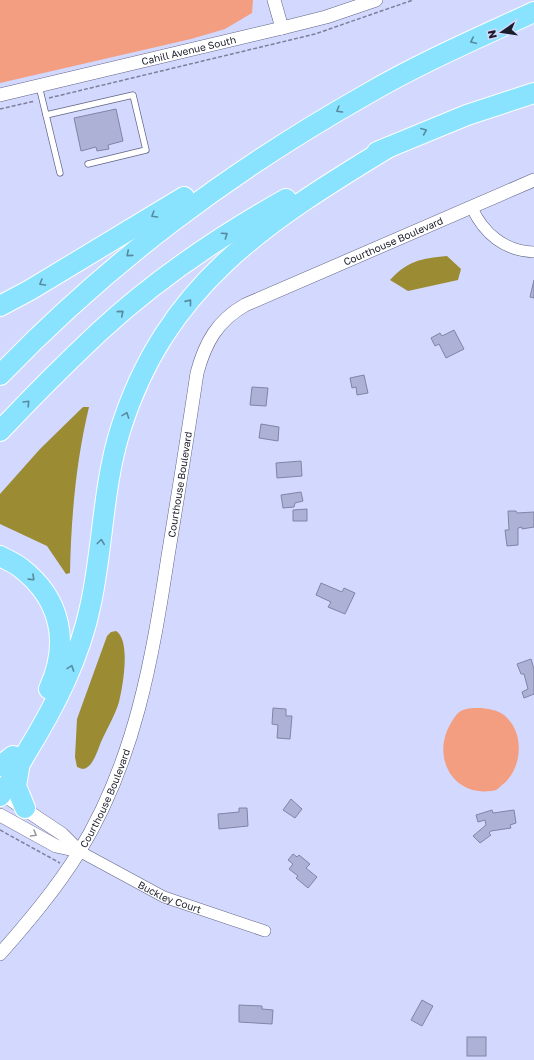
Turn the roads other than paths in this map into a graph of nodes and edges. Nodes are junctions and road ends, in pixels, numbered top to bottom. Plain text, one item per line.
1 (274, 0) edge
2 (376, 0) edge
3 (534, 12) edge
4 (282, 28) junction
5 (39, 86) junction
6 (534, 93) edge
7 (0, 95) edge
8 (46, 115) junction
9 (310, 128) junction
10 (389, 147) junction
11 (88, 164) dead end
12 (60, 173) dead end
13 (534, 180) edge
14 (472, 208) junction
15 (534, 252) edge
16 (0, 306) edge
17 (0, 375) edge
18 (0, 431) edge
19 (0, 556) edge
20 (11, 762) edge
21 (1, 789) edge
22 (25, 808) junction
23 (0, 815) edge
24 (79, 851) junction
25 (266, 932) dead end
26 (0, 954) edge

1 - 4 street
2 - 4 street, Cahill Avenue South
3 -> 9 highway
4 - 5 street, Cahill Avenue South
5 - 7 street, Cahill Avenue South
5 - 8 lane
10 -> 6 highway
8 - 11 lane
8 - 12 lane
9 -> 16 highway
9 -> 17 highway
18 -> 10 highway
20 -> 10 highway
13 - 14 street, Courthouse Boulevard
14 - 15 street
14 - 24 street, Courthouse Boulevard
19 -> 20 highway
20 - 21 highway
20 - 22 highway
21 - 22 street
22 - 24 street
23 -> 24 street
24 - 25 street, Buckley Court
24 - 26 street, Courthouse Boulevard

